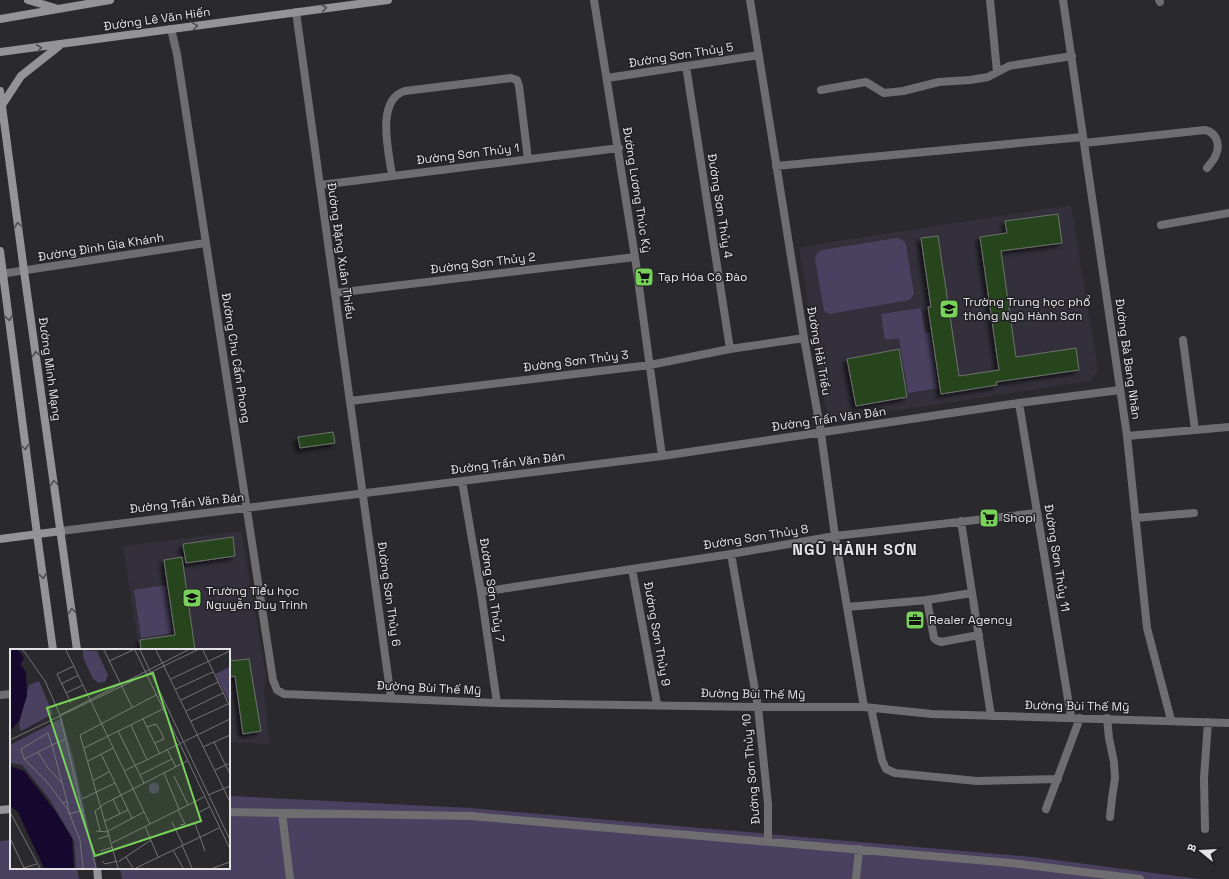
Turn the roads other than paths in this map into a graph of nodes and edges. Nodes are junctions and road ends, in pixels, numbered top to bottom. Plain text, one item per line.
1 (28, 0) edge
2 (110, 0) edge
3 (388, 0) edge
4 (594, 0) edge
5 (750, 0) edge
6 (990, 0) edge
7 (1064, 0) edge
8 (58, 9) junction
9 (296, 12) junction
10 (0, 19) edge
11 (171, 29) junction
12 (60, 45) junction
13 (0, 52) edge
14 (759, 55) junction
15 (1072, 56) junction
16 (686, 66) junction
17 (997, 72) junction
18 (607, 78) junction
19 (821, 90) dead end
20 (0, 91) edge
21 (2, 105) junction
22 (1084, 140) junction
23 (618, 148) junction
24 (528, 159) junction
25 (776, 166) junction
26 (1207, 168) dead end
27 (392, 175) junction
28 (320, 184) junction
29 (1229, 213) edge
30 (1161, 225) dead end
31 (205, 243) junction
32 (0, 252) edge
33 (635, 257) junction
34 (24, 271) junction
35 (2, 274) edge
36 (335, 292) junction
37 (804, 338) junction
38 (1184, 340) dead end
39 (730, 349) junction
40 (650, 365) junction
41 (1120, 390) junction
42 (350, 401) junction
43 (1019, 403) junction
44 (1229, 427) edge
45 (1195, 430) junction
46 (821, 433) junction
47 (1127, 436) junction
48 (662, 456) junction
49 (462, 481) junction
50 (362, 494) junction
51 (248, 509) junction
52 (1037, 513) junction
53 (1194, 513) dead end
54 (1135, 518) junction
55 (961, 521) junction
56 (61, 531) junction
57 (37, 534) junction
58 (835, 536) junction
59 (0, 539) edge
60 (731, 554) junction
61 (632, 569) junction
62 (481, 592) junction
63 (972, 593) junction
64 (927, 600) junction
65 (847, 607) junction
66 (978, 635) junction
67 (53, 649) edge
68 (77, 649) edge
69 (277, 690) joint
70 (10, 694) edge
71 (0, 695) edge
72 (391, 698) junction
73 (497, 703) junction
74 (657, 704) junction
75 (758, 707) junction
76 (868, 707) junction
77 (991, 716) junction
78 (1071, 717) junction
79 (1080, 718) junction
80 (1107, 718) junction
81 (1171, 720) junction
82 (1208, 722) junction
83 (1229, 723) edge
84 (1058, 779) junction
85 (10, 809) edge
86 (0, 810) edge
87 (1046, 810) dead end
88 (230, 812) edge
89 (282, 813) junction
90 (1110, 817) dead end
91 (1205, 829) dead end
92 (768, 841) junction
93 (860, 849) junction
94 (97, 869) edge
95 (98, 879) edge
96 (290, 879) edge
97 (856, 879) edge
98 (1140, 879) edge

1 - 8 street
2 - 8 street
9 -> 3 street, Đường Lê Văn Hiến
4 - 18 street, Đường Lương Thúc Kỳ
5 - 14 street, Đường Hải Triều
6 - 17 street
7 - 15 street, Đường Bà Bang Nhãn
8 - 10 street
11 -> 9 street, Đường Lê Văn Hiến
9 - 28 street, Đường Đặng Xuân Thiều
11 - 12 street, Đường Lê Văn Hiến
11 - 31 street, Đường Chu Cẩm Phong
13 -> 12 street, Đường Lê Văn Hiến
12 - 21 street
14 - 16 street, Đường Sơn Thủy 5
14 - 25 street, Đường Hải Triều
15 - 17 street
15 - 22 street, Đường Bà Bang Nhãn
16 - 18 street, Đường Sơn Thủy 5
16 - 39 street, Đường Sơn Thủy 4
17 - 19 street
18 - 23 street, Đường Lương Thúc Kỳ
20 - 21 street, Đường Minh Mạng
34 -> 21 street, Đường Minh Mạng
22 - 25 street
22 - 26 street
22 - 41 street, Đường Bà Bang Nhãn
23 - 24 street, Đường Sơn Thủy 1
23 - 33 street, Đường Lương Thúc Kỳ
24 - 27 street, Đường Sơn Thủy 1
24 - 27 street
25 - 37 street, Đường Hải Triều
27 - 28 street, Đường Sơn Thủy 1
28 - 36 street, Đường Đặng Xuân Thiều
29 - 30 street
31 - 34 street, Đường Đinh Gia Khánh
31 - 51 street, Đường Chu Cẩm Phong
32 - 35 street
33 - 36 street, Đường Sơn Thủy 2
33 - 40 street, Đường Lương Thúc Kỳ
34 - 35 street, Đường Đinh Gia Khánh
56 -> 34 street, Đường Minh Mạng
35 -> 57 street
36 - 42 street, Đường Đặng Xuân Thiều
37 - 39 street, Đường Sơn Thủy 3
37 - 46 street, Đường Hải Triều
38 - 45 street
39 - 40 street, Đường Sơn Thủy 3
40 - 42 street, Đường Sơn Thủy 3
40 - 48 street, Đường Lương Thúc Kỳ
41 - 43 street, Đường Trần Văn Đán
41 - 47 street, Đường Bà Bang Nhãn
42 - 50 street, Đường Đặng Xuân Thiều
43 - 46 street, Đường Trần Văn Đán
43 - 52 street, Đường Sơn Thủy 11
44 - 45 street
45 - 47 street
46 - 48 street, Đường Trần Văn Đán
46 - 58 street, Đường Hải Triều
47 - 54 street, Đường Bà Bang Nhãn
48 - 49 street, Đường Trần Văn Đán
49 - 50 street, Đường Trần Văn Đán
49 - 62 street, Đường Sơn Thủy 7
50 - 51 street, Đường Trần Văn Đán
50 - 72 street, Đường Sơn Thủy 6
51 - 56 street, Đường Trần Văn Đán
51 - 69 street, Đường Chu Cẩm Phong
52 - 55 street, Đường Sơn Thủy 8
52 - 78 street, Đường Sơn Thủy 11
53 - 54 street
54 - 81 street, Đường Bà Bang Nhãn
55 - 58 street, Đường Sơn Thủy 8
55 - 63 street
56 - 57 street, Đường Trần Văn Đán
68 -> 56 street, Đường Minh Mạng
57 - 59 street, Đường Trần Văn Đán
57 -> 67 street
58 - 60 street, Đường Sơn Thủy 8
58 - 65 street, Đường Hải Triều
60 - 61 street, Đường Sơn Thủy 8
60 - 75 street, Đường Sơn Thủy 10
61 - 62 street, Đường Sơn Thủy 8
61 - 74 street, Đường Sơn Thủy 9
62 - 73 street, Đường Sơn Thủy 7
63 - 64 street
63 - 66 street
64 - 65 street
64 - 66 street
65 - 76 street, Đường Hải Triều
66 - 77 street
69 - 72 street, Đường Bùi Thế Mỹ
70 - 71 street
72 - 73 street, Đường Bùi Thế Mỹ
73 - 74 street, Đường Bùi Thế Mỹ
74 - 75 street, Đường Bùi Thế Mỹ
75 - 76 street, Đường Bùi Thế Mỹ
75 - 92 street, Đường Sơn Thủy 10
76 - 77 street, Đường Bùi Thế Mỹ
76 - 84 street, Đường Hải Triều
77 - 78 street, Đường Bùi Thế Mỹ
78 - 79 street, Đường Bùi Thế Mỹ
79 - 80 street, Đường Bùi Thế Mỹ
79 - 84 street
80 - 81 street, Đường Bùi Thế Mỹ
80 - 90 street
81 - 82 street, Đường Bùi Thế Mỹ
82 - 83 street, Đường Bùi Thế Mỹ
82 - 91 street
84 - 87 street
85 - 86 street
88 - 89 street
89 - 92 street
89 - 96 street
92 - 93 street
93 - 97 street
93 - 98 street
94 - 95 street

